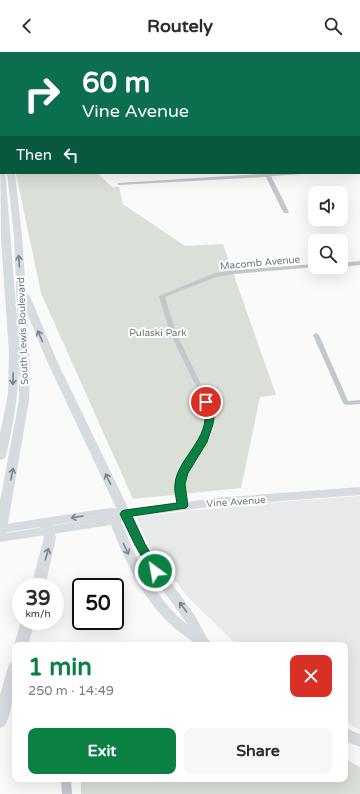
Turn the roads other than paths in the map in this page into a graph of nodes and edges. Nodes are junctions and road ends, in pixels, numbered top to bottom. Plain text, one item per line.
1 (0, 100) edge
2 (0, 107) edge
3 (1, 174) edge
4 (11, 174) edge
5 (203, 174) edge
6 (284, 174) edge
7 (268, 175) junction
8 (205, 180) junction
9 (119, 184) dead end
10 (286, 212) dead end
11 (360, 263) edge
12 (348, 264) edge
13 (308, 267) edge
14 (20, 280) junction
15 (316, 335) dead end
16 (360, 402) edge
17 (0, 456) edge
18 (360, 491) edge
19 (183, 506) junction
20 (117, 515) junction
21 (46, 527) junction
22 (0, 529) edge
23 (0, 536) edge
24 (40, 578) edge
25 (25, 630) edge
26 (22, 642) edge
27 (204, 642) edge
28 (12, 678) edge
29 (0, 721) edge
30 (348, 735) edge
31 (360, 741) edge
32 (66, 782) edge
33 (67, 794) edge

1 - 2 main road
3 -> 17 main road, South Lewis Boulevard
14 -> 4 main road, South Lewis Boulevard
5 - 8 street
6 - 7 street
7 - 8 street
7 - 10 street
8 - 9 street
11 - 12 street
13 - 19 street, Macomb Avenue
20 -> 14 main road
23 -> 14 main road, South Lewis Boulevard
15 - 16 street
18 - 19 main road, Vine Avenue
19 - 20 main road, Vine Avenue
20 - 21 main road, Vine Avenue
20 - 27 main road
21 - 22 main road
21 - 23 main road
24 -> 21 main road
25 - 26 main road
28 - 29 main road
30 - 31 main road
32 - 33 street

